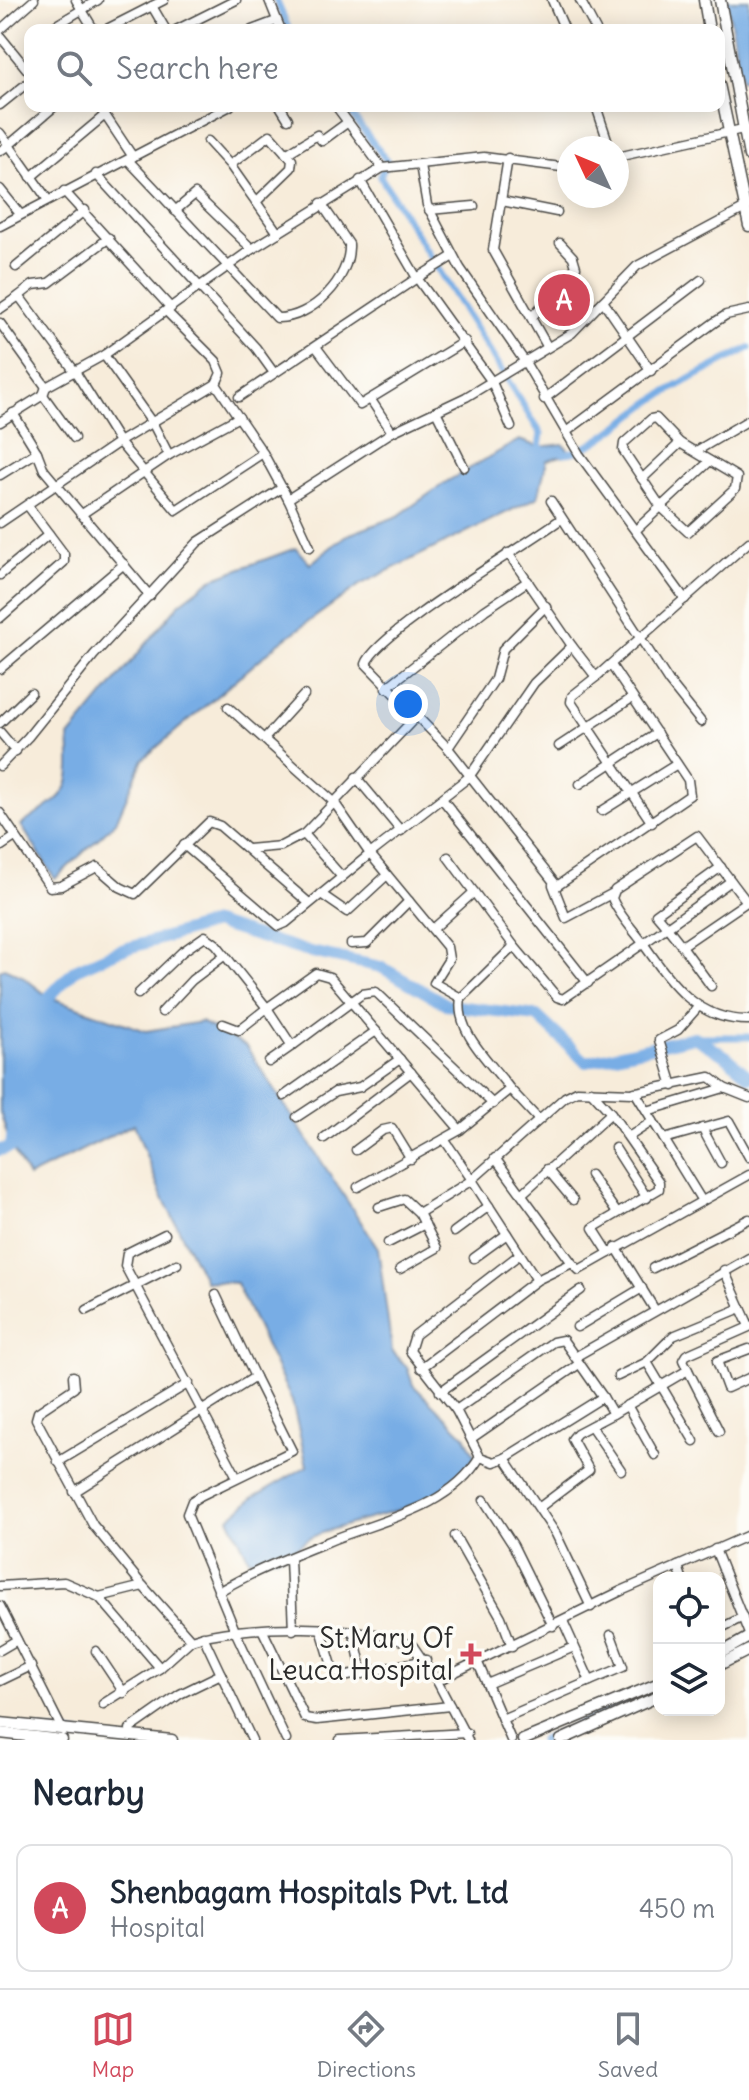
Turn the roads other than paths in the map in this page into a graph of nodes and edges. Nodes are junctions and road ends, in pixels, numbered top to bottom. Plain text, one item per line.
1 (34, 0) edge
2 (76, 0) edge
3 (98, 0) edge
4 (164, 0) edge
5 (236, 0) edge
6 (269, 0) edge
7 (552, 0) edge
8 (580, 0) edge
9 (704, 0) edge
10 (720, 0) edge
11 (152, 6) junction
12 (81, 10) junction
13 (276, 21) junction
14 (58, 24) edge
15 (90, 24) edge
16 (117, 24) edge
17 (162, 24) edge
18 (188, 24) edge
19 (268, 24) edge
20 (278, 24) edge
21 (562, 24) edge
22 (593, 24) edge
23 (708, 24) edge
24 (724, 24) edge
25 (725, 28) edge
26 (0, 33) edge
27 (24, 65) edge
28 (24, 86) edge
29 (0, 105) edge
30 (48, 112) edge
31 (103, 112) edge
32 (219, 112) edge
33 (284, 112) edge
34 (340, 112) edge
35 (598, 112) edge
36 (724, 112) edge
37 (105, 115) junction
38 (288, 119) dead end
39 (348, 122) junction
40 (743, 129) junction
41 (728, 132) junction
42 (0, 133) edge
43 (606, 136) edge
44 (208, 141) dead end
45 (9, 145) junction
46 (0, 151) edge
47 (286, 154) junction
48 (629, 154) edge
49 (749, 156) edge
50 (508, 158) junction
51 (130, 159) junction
52 (230, 165) junction
53 (420, 165) junction
54 (557, 166) edge
55 (384, 168) junction
56 (96, 174) junction
57 (31, 177) junction
58 (360, 180) junction
59 (0, 189) edge
60 (64, 191) junction
61 (48, 200) junction
62 (502, 201) junction
63 (256, 202) junction
64 (321, 203) junction
65 (474, 206) dead end
66 (747, 207) edge
67 (85, 210) junction
68 (429, 210) junction
69 (175, 211) junction
70 (557, 212) dead end
71 (20, 214) junction
72 (0, 226) edge
73 (749, 226) edge
74 (278, 233) junction
75 (109, 238) junction
76 (560, 243) dead end
77 (252, 249) junction
78 (453, 256) junction
79 (228, 265) junction
80 (16, 267) dead end
81 (417, 278) junction
82 (701, 280) dead end
83 (200, 288) junction
84 (19, 296) junction
85 (603, 301) junction
86 (0, 309) edge
87 (168, 309) junction
88 (749, 310) edge
89 (532, 317) junction
90 (0, 323) edge
91 (625, 337) junction
92 (465, 341) junction
93 (547, 346) junction
94 (317, 348) junction
95 (104, 355) junction
96 (525, 362) junction
97 (651, 371) junction
98 (76, 373) junction
99 (274, 373) junction
100 (492, 382) junction
101 (216, 384) junction
102 (45, 391) junction
103 (239, 397) dead end
104 (544, 399) junction
105 (371, 400) junction
106 (436, 411) junction
107 (13, 413) junction
108 (239, 417) junction
109 (749, 420) edge
110 (0, 422) edge
111 (153, 424) junction
112 (511, 427) dead end
113 (392, 432) junction
114 (566, 432) junction
115 (74, 438) dead end
116 (119, 442) junction
117 (680, 443) junction
118 (698, 450) junction
119 (37, 452) junction
120 (263, 453) junction
121 (169, 455) junction
122 (710, 461) junction
123 (464, 467) dead end
124 (145, 474) junction
125 (0, 475) edge
126 (642, 479) junction
127 (58, 486) junction
128 (282, 488) junction
129 (288, 499) junction
130 (551, 501) dead end
131 (28, 506) junction
132 (661, 507) junction
133 (82, 514) junction
134 (561, 519) junction
135 (0, 523) edge
136 (636, 530) junction
137 (49, 534) junction
138 (749, 542) edge
139 (310, 547) dead end
140 (508, 553) junction
141 (124, 564) junction
142 (0, 575) edge
143 (528, 581) junction
144 (150, 596) junction
145 (685, 599) junction
146 (546, 606) junction
147 (0, 618) edge
148 (640, 639) junction
149 (572, 646) junction
150 (611, 665) junction
151 (0, 669) edge
152 (596, 677) junction
153 (386, 688) junction
154 (31, 693) dead end
155 (304, 695) dead end
156 (632, 698) junction
157 (228, 707) dead end
158 (415, 718) junction
159 (701, 722) dead end
160 (0, 723) edge
161 (588, 726) junction
162 (0, 732) edge
163 (657, 733) junction
164 (264, 739) junction
165 (559, 746) dead end
166 (448, 748) junction
167 (16, 751) junction
168 (612, 763) junction
169 (677, 764) junction
170 (0, 766) edge
171 (356, 777) junction
172 (469, 777) junction
173 (580, 784) dead end
174 (631, 791) junction
175 (443, 800) junction
176 (334, 802) junction
177 (602, 811) dead end
178 (0, 813) edge
179 (652, 823) junction
180 (401, 831) junction
181 (304, 834) junction
182 (15, 837) junction
183 (184, 845) junction
184 (0, 847) edge
185 (247, 849) junction
186 (370, 854) junction
187 (448, 857) dead end
188 (721, 867) junction
189 (387, 875) junction
190 (342, 877) junction
191 (731, 881) junction
192 (553, 885) junction
193 (474, 892) junction
194 (613, 893) junction
195 (321, 894) junction
196 (409, 901) junction
197 (748, 901) edge
198 (309, 903) junction
199 (667, 927) junction
200 (433, 929) junction
201 (351, 944) dead end
202 (644, 944) junction
203 (514, 946) junction
204 (682, 946) junction
205 (225, 955) junction
206 (588, 983) junction
207 (711, 986) dead end
208 (138, 994) dead end
209 (352, 1003) junction
210 (460, 1004) junction
211 (698, 1007) junction
212 (267, 1008) junction
213 (162, 1012) dead end
214 (749, 1020) edge
215 (223, 1024) dead end
216 (376, 1031) junction
217 (292, 1046) junction
218 (400, 1059) junction
219 (269, 1062) dead end
220 (411, 1072) junction
221 (673, 1086) junction
222 (724, 1088) junction
223 (510, 1089) junction
224 (591, 1091) junction
225 (635, 1092) junction
226 (284, 1096) dead end
227 (749, 1098) edge
228 (493, 1104) junction
229 (647, 1111) junction
230 (611, 1113) junction
231 (297, 1117) dead end
232 (539, 1120) junction
233 (653, 1121) junction
234 (702, 1128) junction
235 (460, 1130) junction
236 (630, 1136) junction
237 (324, 1138) dead end
238 (444, 1139) junction
239 (664, 1139) junction
240 (615, 1148) dead end
241 (356, 1150) dead end
242 (749, 1157) edge
243 (495, 1158) junction
244 (411, 1159) junction
245 (721, 1163) dead end
246 (547, 1169) junction
247 (590, 1175) dead end
248 (749, 1175) edge
249 (472, 1180) junction
250 (358, 1187) dead end
251 (523, 1193) junction
252 (647, 1198) junction
253 (573, 1200) dead end
254 (702, 1201) junction
255 (489, 1206) junction
256 (379, 1207) dead end
257 (419, 1213) junction
258 (617, 1213) junction
259 (749, 1219) edge
260 (425, 1224) junction
261 (454, 1232) dead end
262 (165, 1234) dead end
263 (507, 1234) junction
264 (388, 1243) dead end
265 (612, 1250) junction
266 (520, 1254) junction
267 (474, 1258) dead end
268 (749, 1258) edge
269 (572, 1263) junction
270 (177, 1264) dead end
271 (653, 1268) dead end
272 (400, 1269) dead end
273 (724, 1270) junction
274 (537, 1280) junction
275 (135, 1285) junction
276 (642, 1288) junction
277 (581, 1290) dead end
278 (216, 1295) dead end
279 (741, 1308) junction
280 (87, 1310) dead end
281 (655, 1310) junction
282 (577, 1327) dead end
283 (749, 1327) edge
284 (749, 1349) edge
285 (577, 1360) junction
286 (647, 1362) junction
287 (421, 1368) junction
288 (688, 1370) junction
289 (73, 1376) dead end
290 (618, 1376) dead end
291 (255, 1377) junction
292 (749, 1378) edge
293 (189, 1383) junction
294 (661, 1386) junction
295 (440, 1392) junction
296 (603, 1397) junction
297 (627, 1405) junction
298 (204, 1410) junction
299 (456, 1410) junction
300 (613, 1414) junction
301 (591, 1426) junction
302 (719, 1431) dead end
303 (472, 1438) junction
304 (694, 1441) dead end
305 (655, 1455) dead end
306 (480, 1457) junction
307 (505, 1458) junction
308 (58, 1462) junction
309 (621, 1470) dead end
310 (237, 1477) junction
311 (74, 1492) junction
312 (484, 1500) dead end
313 (540, 1507) junction
314 (749, 1535) edge
315 (455, 1536) dead end
316 (715, 1549) junction
317 (290, 1559) junction
318 (678, 1566) junction
319 (680, 1572) edge
320 (0, 1586) edge
321 (143, 1586) junction
322 (218, 1592) junction
323 (99, 1597) junction
324 (0, 1606) edge
325 (591, 1607) junction
326 (743, 1617) junction
327 (563, 1621) junction
328 (553, 1626) junction
329 (725, 1626) edge
330 (321, 1629) junction
331 (293, 1630) junction
332 (353, 1630) junction
333 (263, 1631) junction
334 (236, 1633) junction
335 (611, 1635) dead end
336 (203, 1636) junction
337 (749, 1636) edge
338 (17, 1640) junction
339 (191, 1640) junction
340 (512, 1646) junction
341 (574, 1647) junction
342 (0, 1650) edge
343 (725, 1650) edge
344 (749, 1650) edge
345 (96, 1651) dead end
346 (426, 1660) junction
347 (725, 1662) edge
348 (478, 1663) junction
349 (31, 1666) junction
350 (160, 1668) junction
351 (221, 1674) junction
352 (363, 1674) junction
353 (0, 1681) edge
354 (437, 1681) junction
355 (590, 1681) junction
356 (487, 1684) junction
357 (653, 1686) edge
358 (124, 1693) junction
359 (653, 1699) edge
360 (103, 1704) dead end
361 (450, 1706) junction
362 (502, 1719) junction
363 (0, 1723) edge
364 (0, 1733) edge
365 (63, 1735) edge
366 (131, 1736) junction
367 (468, 1736) edge
368 (8, 1737) edge
369 (172, 1740) edge
370 (252, 1740) edge
371 (286, 1740) edge
372 (340, 1740) edge
373 (511, 1740) edge
374 (523, 1740) edge
375 (561, 1740) edge

1 - 26 street
2 - 12 street
3 - 12 street
4 - 11 street
5 - 18 street
6 - 13 street
7 - 21 street
8 - 22 street
9 - 23 main road
10 - 24 main road
11 - 16 street
11 - 17 street
12 - 14 street
12 - 15 street
13 - 19 street
13 - 20 street
25 - 40 main road
26 - 27 street
28 - 29 street
30 - 45 street
31 - 37 street
32 - 51 street
33 - 38 street
34 - 39 street
35 - 43 street
36 - 41 main road
37 - 51 street
37 - 57 street
39 - 47 street
39 - 55 street
40 - 41 street
40 - 49 main road
41 - 48 street
41 - 66 main road
42 - 45 street
44 - 52 street
45 - 46 street
45 - 57 street
47 - 52 street
47 - 63 street
50 - 53 street
50 - 54 street
50 - 62 street
51 - 56 street
51 - 69 street
52 - 63 street
53 - 55 street
53 - 68 street
55 - 58 street
56 - 60 street
56 - 83 street
57 - 61 street
58 - 64 street
58 - 81 street
59 - 71 street
60 - 61 street
60 - 67 street
61 - 71 street
62 - 70 street
62 - 89 street
63 - 74 street
64 - 74 street
64 - 79 street
65 - 68 street
66 - 73 main road
66 - 85 street
67 - 75 street
67 - 80 street
68 - 78 street
69 - 77 street
69 - 79 street
71 - 72 street
74 - 77 street
75 - 84 street
75 - 87 street
76 - 89 street
77 - 79 street
78 - 81 street
78 - 96 street
79 - 83 street
81 - 92 street
81 - 94 street
82 - 91 street
83 - 87 street
83 - 99 street
84 - 86 street
84 - 98 street
85 - 91 street
85 - 93 street
87 - 95 street
87 - 101 street
88 - 97 street
89 - 93 street
90 - 102 street
91 - 97 street
91 - 104 street
92 - 100 street
92 - 105 street
93 - 96 street
94 - 99 street
94 - 105 street
95 - 98 street
95 - 111 street
96 - 100 street
96 - 104 street
97 - 114 street
98 - 102 street
98 - 116 street
99 - 103 street
100 - 106 street
100 - 112 street
101 - 108 street
101 - 111 street
102 - 107 street
102 - 115 street
104 - 114 street
105 - 113 street
106 - 113 street
106 - 123 street
107 - 110 street
107 - 119 street
108 - 120 street
108 - 121 street
109 - 118 street
111 - 116 street
111 - 121 street
113 - 129 street
114 - 136 street
116 - 124 street
116 - 127 street
117 - 118 street
117 - 126 street
117 - 126 street
118 - 122 street
119 - 125 street
119 - 127 street
120 - 124 street
120 - 128 street
121 - 124 street
122 - 132 street
122 - 132 street
124 - 133 street
126 - 132 street
127 - 131 street
127 - 133 street
128 - 129 street
128 - 144 street
129 - 139 street
130 - 134 street
131 - 135 street
131 - 137 street
132 - 136 street
133 - 141 street
134 - 140 street
134 - 148 street
136 - 145 street
137 - 142 street
137 - 147 street
138 - 145 street
140 - 143 street
140 - 153 street
141 - 144 street
141 - 151 street
143 - 146 street
143 - 153 street
144 - 167 street
145 - 148 street
146 - 149 street
146 - 166 street
148 - 150 street
148 - 159 street
149 - 152 street
149 - 172 street
150 - 152 street
150 - 156 street
152 - 161 street
153 - 158 street
154 - 160 street
155 - 164 street
156 - 161 street
156 - 163 street
157 - 164 street
158 - 166 street
158 - 171 street
161 - 165 street
161 - 168 street
162 - 167 street
163 - 168 street
163 - 169 street
164 - 176 street
166 - 172 street
167 - 170 street
168 - 173 street
168 - 174 street
169 - 174 street
169 - 179 street
171 - 176 street
171 - 180 street
172 - 175 street
172 - 192 street
174 - 177 street
174 - 179 street
175 - 180 street
175 - 206 street
176 - 181 street
176 - 186 street
178 - 182 street
179 - 192 street
180 - 186 street
181 - 185 street
181 - 190 street
182 - 183 street
182 - 184 street
183 - 185 street
183 - 198 street
185 - 198 street
186 - 189 street
186 - 190 street
187 - 193 street
188 - 191 street
188 - 194 street
188 - 199 street
189 - 195 street
189 - 196 street
190 - 195 street
191 - 197 street
191 - 199 street
192 - 194 street
193 - 200 street
193 - 203 street
194 - 202 street
195 - 198 street
196 - 200 street
196 - 201 street
197 - 204 street
199 - 202 street
199 - 204 street
200 - 210 street
202 - 206 street
202 - 211 street
203 - 206 street
203 - 210 street
204 - 207 street
205 - 208 street
205 - 212 street
205 - 213 street
209 - 212 street
209 - 216 street
209 - 217 street
209 - 228 street
210 - 223 street
211 - 214 street
211 - 221 street
212 - 215 street
212 - 217 street
216 - 218 street
216 - 226 street
217 - 219 street
218 - 220 street
218 - 231 street
220 - 235 street
220 - 237 street
221 - 222 street
221 - 225 street
222 - 227 street
222 - 229 street
223 - 228 street
223 - 232 street
224 - 225 street
224 - 230 street
224 - 232 street
225 - 229 street
228 - 235 street
229 - 233 street
230 - 236 street
230 - 246 street
232 - 243 street
233 - 236 street
233 - 239 street
234 - 239 street
234 - 242 street
234 - 245 street
235 - 238 street
236 - 252 street
238 - 244 street
238 - 249 street
239 - 254 street
240 - 252 street
241 - 244 street
243 - 249 street
243 - 251 street
244 - 250 street
246 - 251 street
246 - 253 street
247 - 258 street
248 - 254 street
249 - 255 street
249 - 257 street
251 - 269 street
252 - 258 street
254 - 265 street
255 - 261 street
255 - 263 street
256 - 257 street
257 - 260 street
258 - 265 street
259 - 271 street
260 - 264 street
260 - 272 street
262 - 275 street
263 - 266 street
263 - 267 street
265 - 269 street
265 - 276 street
266 - 274 street
266 - 287 street
268 - 273 street
269 - 274 street
270 - 275 street
273 - 279 street
273 - 281 street
274 - 287 street
275 - 280 street
275 - 293 street
276 - 281 street
276 - 282 street
277 - 295 street
278 - 291 street
279 - 283 street
279 - 286 street
281 - 285 street
283 - 288 street
284 - 292 street
285 - 296 street
285 - 299 street
285 - 303 street
286 - 290 street
286 - 294 street
287 - 295 street
288 - 294 street
288 - 302 street
289 - 308 street
291 - 298 street
291 - 310 street
293 - 298 street
293 - 308 street
294 - 297 street
294 - 304 street
295 - 299 street
296 - 300 street
296 - 307 street
297 - 300 street
297 - 305 street
298 - 310 street
298 - 311 street
299 - 303 street
300 - 301 street
301 - 309 street
301 - 313 street
303 - 306 street
306 - 307 street
306 - 317 street
307 - 313 street
308 - 311 street
310 - 322 street
311 - 321 street
312 - 328 street
313 - 325 street
314 - 316 street
315 - 340 street
316 - 318 street
316 - 326 street
317 - 322 street
317 - 331 street
318 - 319 street
318 - 325 street
320 - 323 street
321 - 323 street
321 - 339 street
322 - 334 street
323 - 350 street
324 - 338 street
325 - 327 street
326 - 329 street
326 - 337 street
327 - 328 street
327 - 341 street
328 - 340 street
330 - 331 street
330 - 332 street
330 - 352 street
331 - 333 street
332 - 346 street
332 - 352 street
333 - 334 street
333 - 361 street
334 - 336 street
334 - 371 street
335 - 355 street
336 - 339 street
336 - 351 street
337 - 343 main road
338 - 342 street
338 - 349 street
339 - 350 street
340 - 348 street
341 - 355 street
341 - 356 street
344 - 347 main road
345 - 358 street
346 - 352 street
346 - 354 street
348 - 354 street
348 - 356 street
349 - 353 street
349 - 365 street
350 - 358 street
351 - 366 street
351 - 370 street
354 - 361 street
355 - 362 street
356 - 362 street
357 - 374 main road
358 - 360 street
359 - 375 main road
361 - 367 street
362 - 373 street
363 - 365 main road
364 - 368 main road
365 - 366 main road
365 - 368 main road
366 - 369 main road
367 - 372 street

